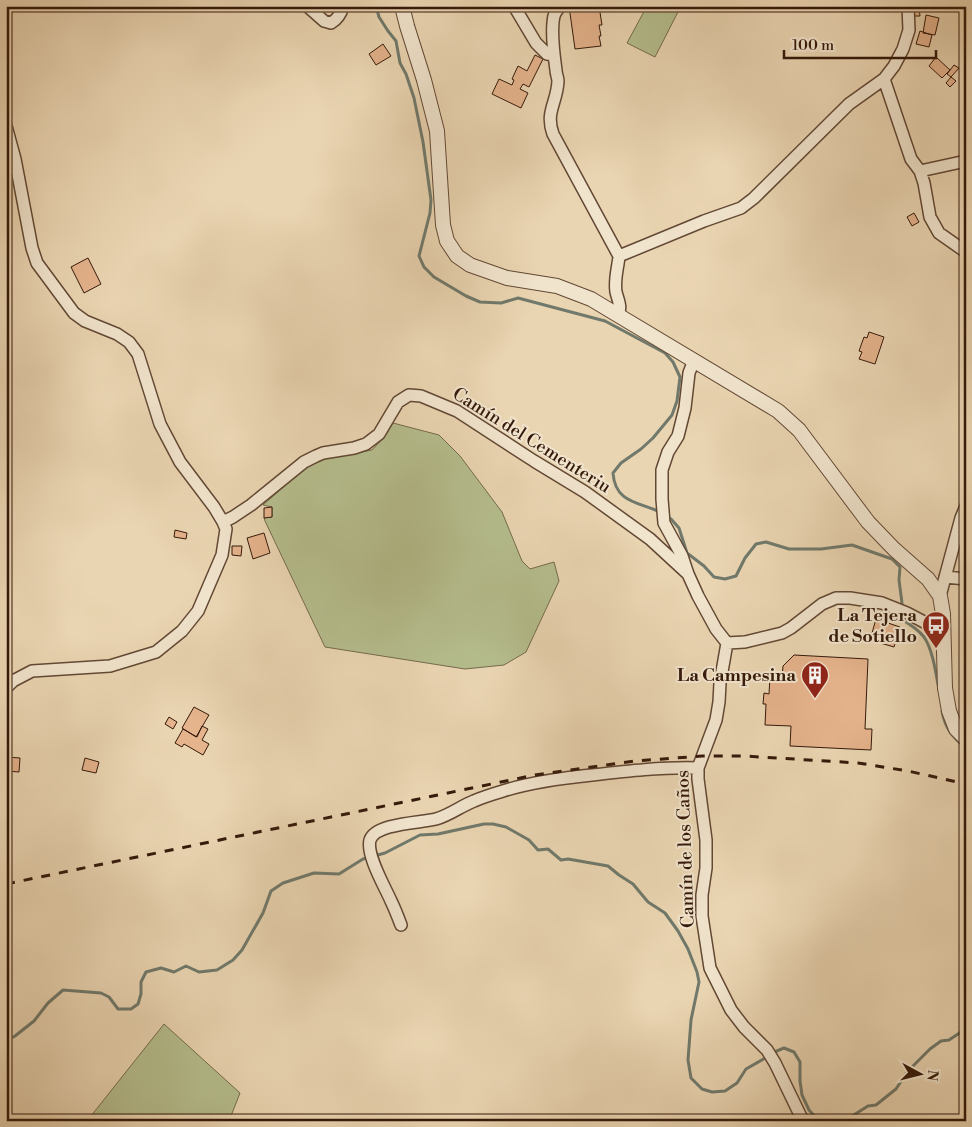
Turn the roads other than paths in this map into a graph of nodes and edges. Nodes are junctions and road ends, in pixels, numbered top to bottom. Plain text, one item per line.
1 (307, 6) edge
2 (343, 6) edge
3 (402, 6) edge
4 (514, 6) edge
5 (560, 6) edge
6 (908, 6) edge
7 (554, 55) junction
8 (884, 79) junction
9 (6, 126) edge
10 (966, 161) edge
11 (920, 172) junction
12 (966, 252) edge
13 (620, 256) junction
14 (618, 315) junction
15 (694, 360) junction
16 (966, 506) edge
17 (224, 522) junction
18 (688, 574) junction
19 (945, 577) junction
20 (966, 579) edge
21 (940, 596) junction
22 (944, 632) junction
23 (727, 643) junction
24 (6, 688) edge
25 (966, 739) edge
26 (698, 768) junction
27 (401, 925) dead end
28 (803, 1121) edge

1 - 2 street
3 - 14 street
4 - 7 street
5 - 7 street
6 - 8 street
7 - 13 street
8 - 11 street
8 - 13 street
9 - 17 street
10 - 11 street
11 - 12 street
13 - 14 street
14 - 15 street
15 - 18 street
15 - 21 street
16 - 19 street
17 - 18 street, Camín del Cementeriu
17 - 24 street
18 - 23 street
19 - 20 street
19 - 21 street
21 - 22 street
22 - 23 street
22 - 25 street
23 - 26 street, Camín de los Caños
26 - 27 street
26 - 28 street, Camín de los Caños

